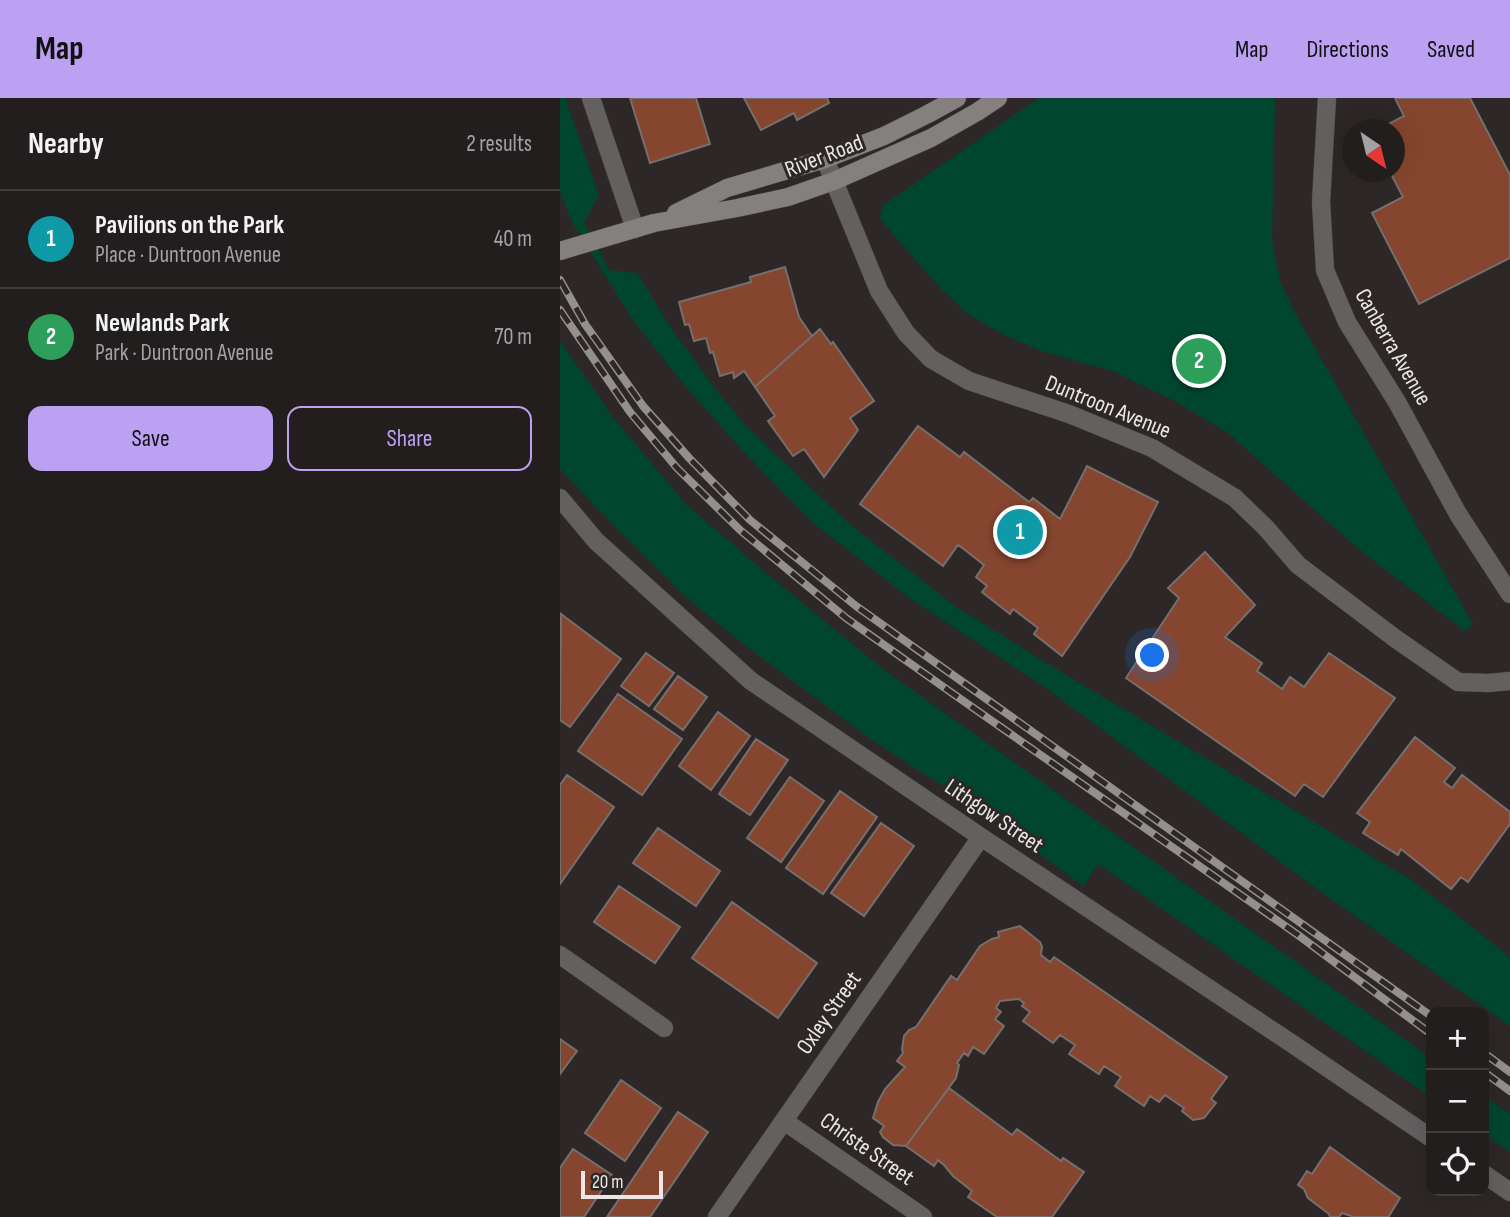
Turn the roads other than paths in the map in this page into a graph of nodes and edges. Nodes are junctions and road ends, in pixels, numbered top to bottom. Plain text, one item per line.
1 (591, 98) edge
2 (957, 98) edge
3 (998, 98) edge
4 (1327, 98) edge
5 (825, 159) junction
6 (834, 181) junction
7 (654, 223) junction
8 (635, 229) junction
9 (560, 251) edge
10 (560, 498) edge
11 (1510, 594) edge
12 (1510, 681) edge
13 (981, 837) junction
14 (560, 955) edge
15 (664, 1028) dead end
16 (784, 1121) junction
17 (1426, 1135) edge
18 (1489, 1177) edge
19 (1510, 1192) edge
20 (717, 1217) edge
21 (923, 1217) edge

1 - 8 street
2 - 5 main road, River Road
3 - 6 main road, River Road
4 - 11 street, Canberra Avenue
5 - 6 street, Duntroon Avenue
5 - 7 main road, River Road
6 - 7 main road, River Road
6 - 12 street, Duntroon Avenue
7 - 8 main road, River Road
8 - 9 main road, River Road
10 - 13 street, Lithgow Street
13 - 16 street, Oxley Street
13 - 17 street, Lithgow Street
14 - 15 street
16 - 20 street, Oxley Street
16 - 21 street, Christe Street
18 - 19 street

